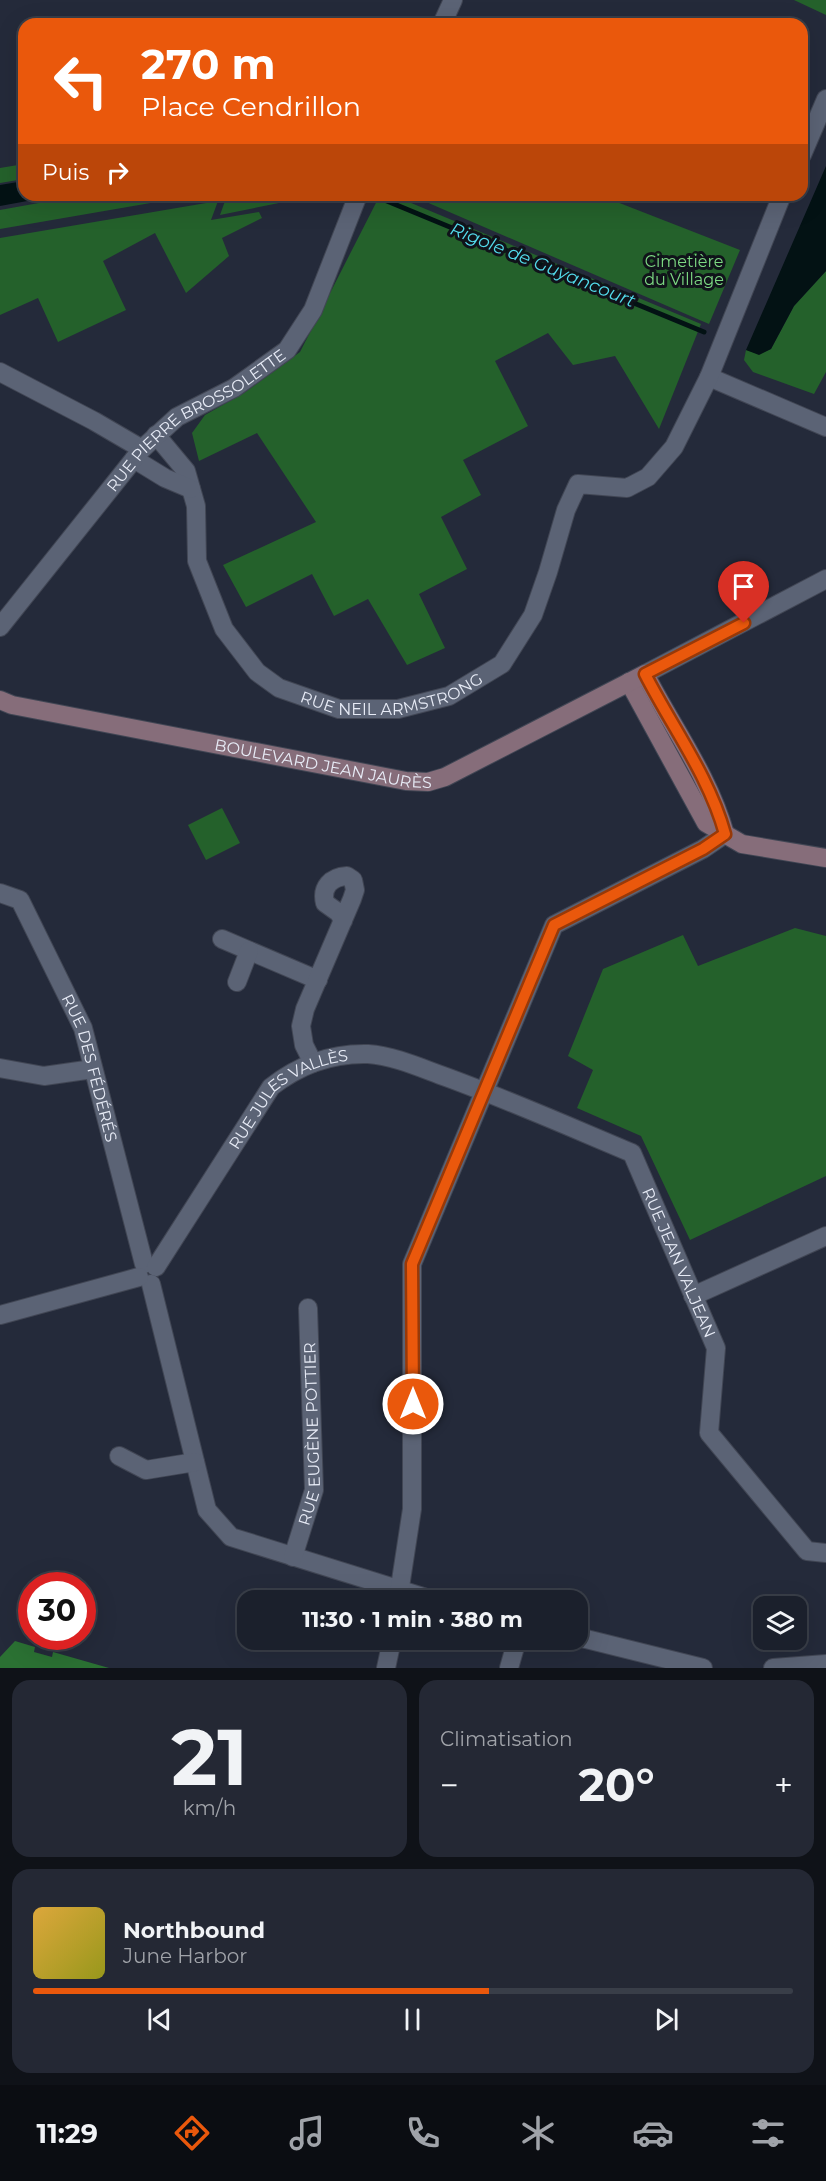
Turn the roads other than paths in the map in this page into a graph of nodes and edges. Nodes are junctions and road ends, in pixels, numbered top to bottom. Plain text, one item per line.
1 (453, 0) edge
2 (445, 18) edge
3 (826, 99) edge
4 (808, 141) edge
5 (356, 201) edge
6 (780, 201) edge
7 (0, 372) edge
8 (709, 378) junction
9 (826, 427) edge
10 (156, 435) junction
11 (138, 454) junction
12 (191, 489) junction
13 (826, 579) edge
14 (0, 627) edge
15 (645, 674) junction
16 (629, 682) junction
17 (0, 700) edge
18 (725, 834) junction
19 (826, 858) edge
20 (0, 893) edge
21 (343, 921) dead end
22 (222, 939) dead end
23 (249, 951) junction
24 (318, 980) junction
25 (237, 982) dead end
26 (313, 1063) junction
27 (0, 1068) edge
28 (93, 1069) junction
29 (485, 1091) junction
30 (826, 1236) edge
31 (147, 1273) junction
32 (693, 1296) junction
33 (308, 1308) dead end
34 (0, 1315) edge
35 (119, 1456) dead end
36 (195, 1462) junction
37 (826, 1553) edge
38 (294, 1557) junction
39 (383, 1590) edge
40 (400, 1590) edge
41 (588, 1639) edge
42 (390, 1650) edge
43 (515, 1650) edge
44 (826, 1664) edge
45 (387, 1668) edge
46 (509, 1668) edge
47 (703, 1668) edge
48 (773, 1668) edge

1 - 2 street
3 - 4 street
5 - 10 street, RUE PIERRE BROSSOLETTE
6 - 8 street
7 - 11 street
8 - 9 street
8 - 12 street, RUE NEIL ARMSTRONG
10 - 11 street, RUE PIERRE BROSSOLETTE
10 - 12 street, RUE NEIL ARMSTRONG
11 - 12 street
11 - 14 street, RUE PIERRE BROSSOLETTE
13 - 15 street
15 - 16 street, BOULEVARD JEAN JAURÈS
15 - 18 street
16 - 17 street, BOULEVARD JEAN JAURÈS
16 - 18 street
18 - 19 street
18 - 29 street
20 - 28 street, RUE DES FÉDÉRÉS
21 - 24 street
22 - 23 street
23 - 24 street
23 - 25 street
24 - 26 street
26 - 29 street, RUE JULES VALLÈS
26 - 31 street, RUE JULES VALLÈS
27 - 28 street
28 - 31 street, RUE DES FÉDÉRÉS
29 - 32 street, RUE JEAN VALJEAN
29 - 40 street
30 - 32 street
31 - 34 street
31 - 36 street, RUE DES FÉDÉRÉS
32 - 37 street, RUE JEAN VALJEAN
33 - 38 street, RUE EUGÈNE POTTIER
35 - 36 street
36 - 38 street, RUE DES FÉDÉRÉS
38 - 39 street, RUE DES FÉDÉRÉS
41 - 47 street
42 - 45 street
43 - 46 street
44 - 48 street

